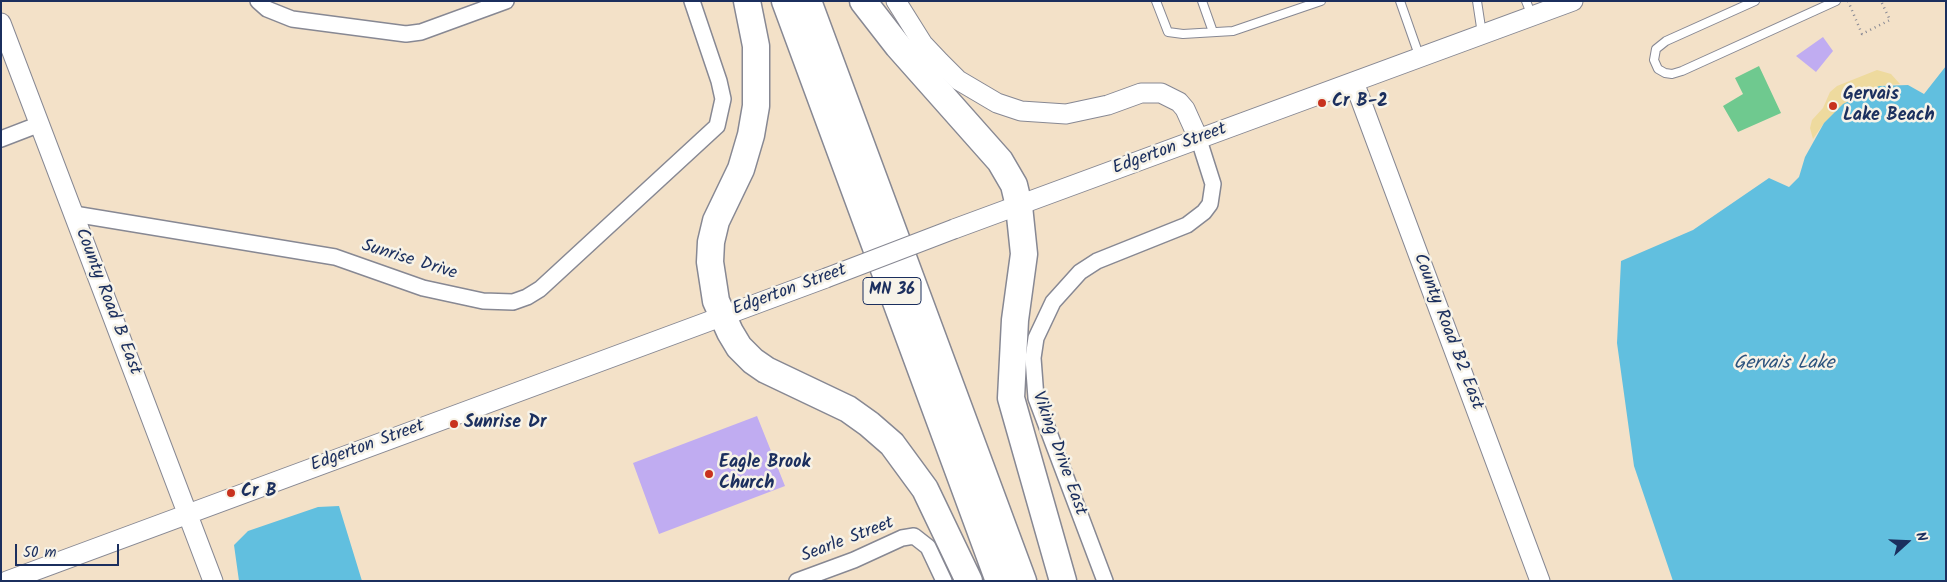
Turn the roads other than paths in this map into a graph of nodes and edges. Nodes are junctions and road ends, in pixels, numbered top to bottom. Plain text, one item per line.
1 (258, 1) edge
2 (506, 1) edge
3 (692, 1) edge
4 (747, 1) edge
5 (784, 1) edge
6 (808, 1) edge
7 (863, 1) edge
8 (896, 1) edge
9 (1156, 1) edge
10 (1202, 1) edge
11 (1321, 1) edge
12 (1400, 1) edge
13 (1477, 1) edge
14 (1573, 1) edge
15 (1755, 1) edge
16 (1836, 1) edge
17 (1529, 9) edge
18 (1, 23) edge
19 (1213, 32) junction
20 (1482, 35) junction
21 (1420, 58) junction
22 (1354, 82) junction
23 (40, 124) junction
24 (1, 138) edge
25 (1199, 140) junction
26 (1019, 206) junction
27 (74, 214) junction
28 (722, 316) junction
29 (188, 514) junction
30 (7, 581) edge
31 (213, 581) edge
32 (797, 581) edge
33 (944, 581) edge
34 (969, 581) edge
35 (999, 581) edge
36 (1023, 581) edge
37 (1063, 581) edge
38 (1105, 581) edge
39 (1540, 581) edge

1 - 2 street
3 - 27 street, Sunrise Drive
4 - 28 highway
5 - 35 highway, MN 36
6 - 36 highway, MN 36
7 - 26 highway
8 - 25 street, Viking Drive East
9 - 19 lane
10 - 19 lane
11 - 19 lane
12 - 21 lane
13 - 20 lane
14 - 17 street, Edgerton Street
15 - 16 lane
17 - 20 street, Edgerton Street
18 - 23 street, County Road B East
20 - 21 street, Edgerton Street
21 - 22 street, Edgerton Street
22 - 25 street, Edgerton Street
22 - 39 street, County Road B2 East
23 - 24 street
23 - 27 street, County Road B East
25 - 26 street, Edgerton Street
25 - 38 street, Viking Drive East
26 - 28 street, Edgerton Street, bridge
26 - 37 highway
27 - 29 street, County Road B East
28 - 29 street, Edgerton Street
28 - 34 highway
29 - 30 street, Edgerton Street
29 - 31 street, County Road B East
32 - 33 street, Searle Street

